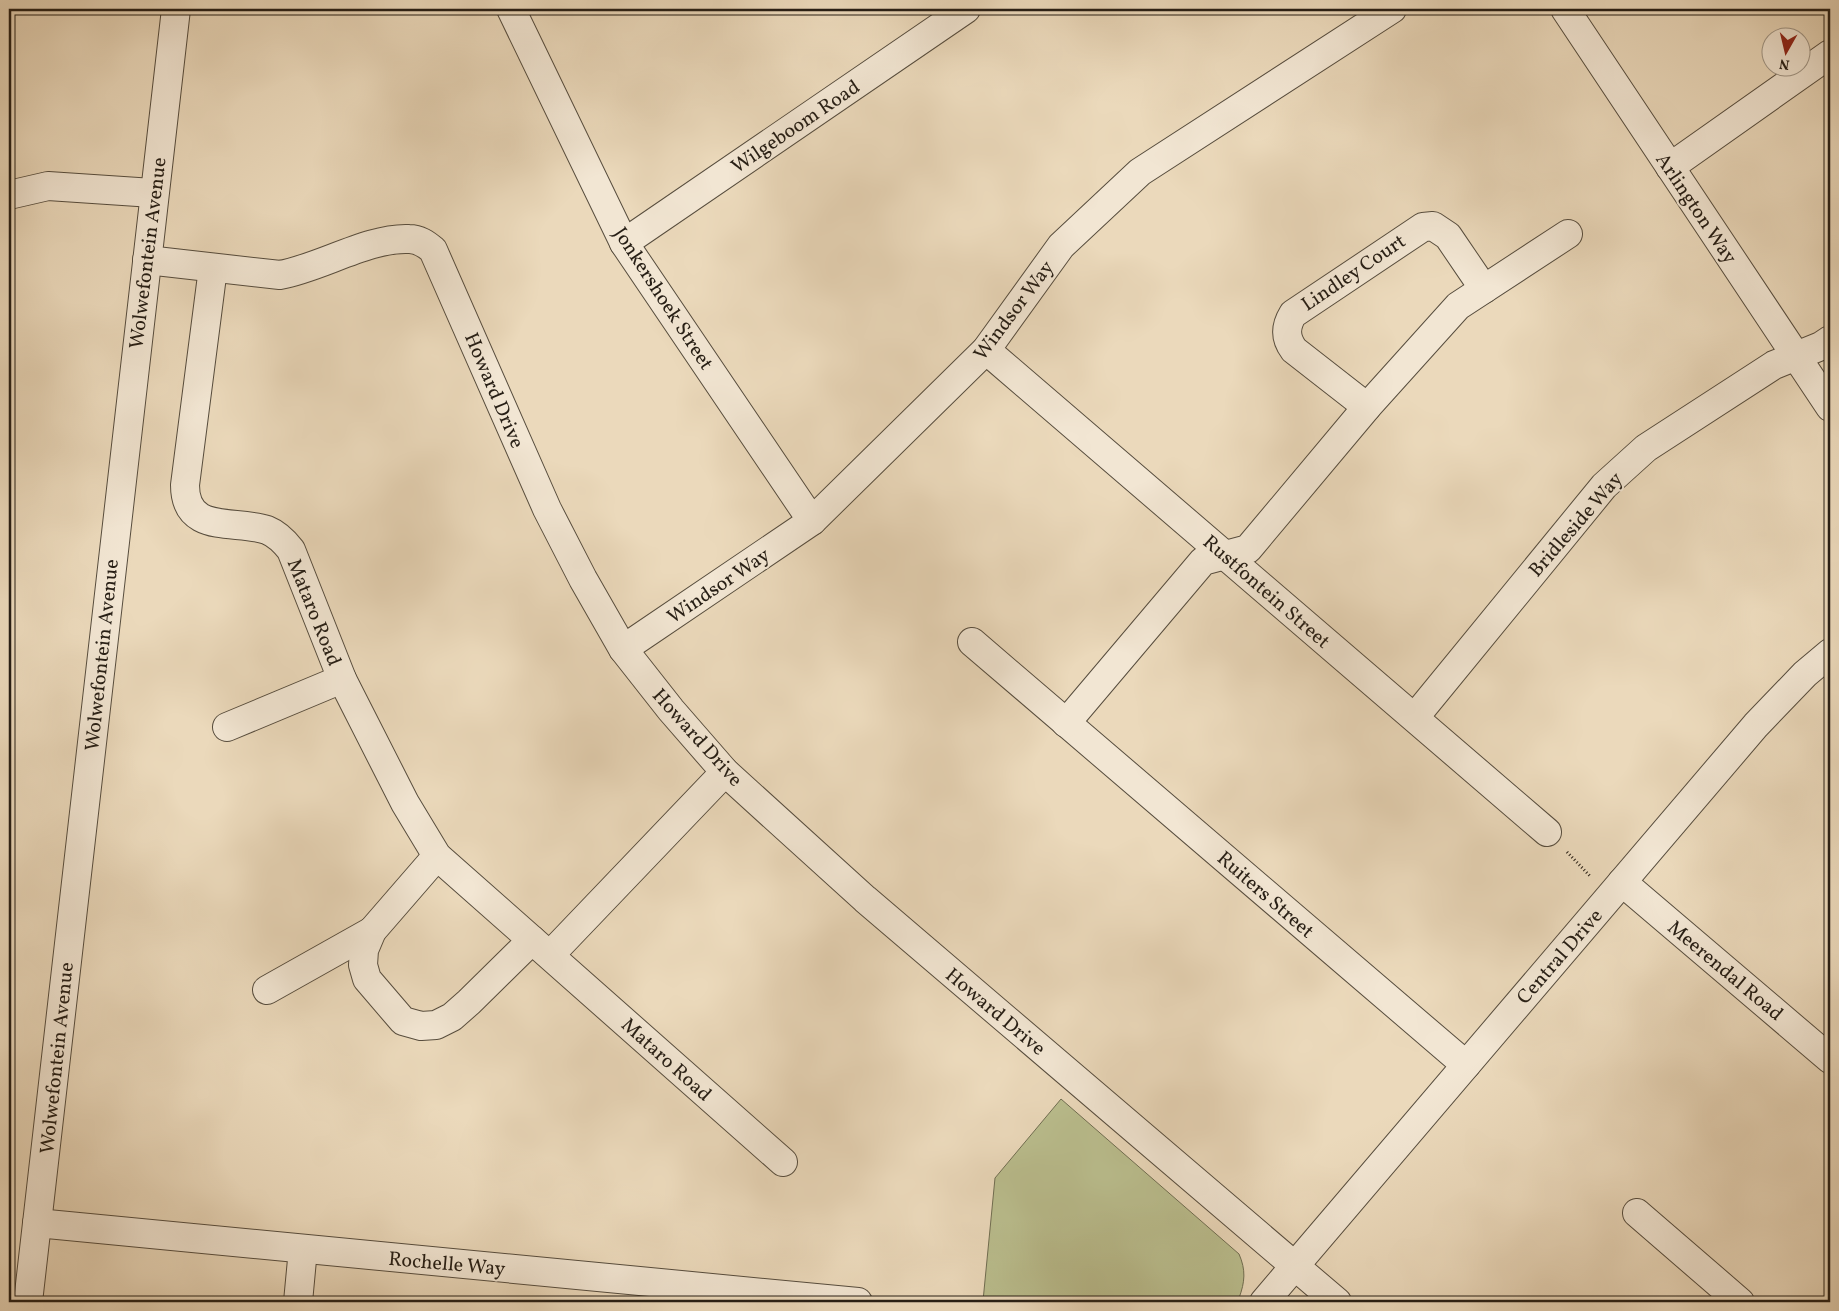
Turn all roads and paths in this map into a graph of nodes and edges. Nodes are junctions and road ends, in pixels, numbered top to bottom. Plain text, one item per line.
1 (176, 9) edge
2 (511, 9) edge
3 (966, 9) edge
4 (1392, 9) edge
5 (1565, 9) edge
6 (1830, 54) edge
7 (1670, 167) junction
8 (153, 193) junction
9 (9, 194) edge
10 (1568, 234) dead end
11 (624, 243) junction
12 (146, 260) junction
13 (213, 268) junction
14 (1484, 289) junction
15 (1830, 340) edge
16 (986, 350) junction
17 (1796, 356) junction
18 (1367, 407) junction
19 (1830, 407) edge
20 (812, 521) junction
21 (1225, 555) junction
22 (972, 642) dead end
23 (623, 648) junction
24 (1830, 653) edge
25 (342, 679) junction
26 (1415, 718) junction
27 (1066, 723) junction
28 (227, 727) dead end
29 (725, 772) junction
30 (1547, 832) joint
31 (438, 856) junction
32 (1592, 878) dead end
33 (1622, 882) junction
34 (372, 931) junction
35 (541, 947) junction
36 (267, 990) dead end
37 (1830, 1059) edge
38 (1466, 1065) junction
39 (783, 1162) dead end
40 (1637, 1213) dead end
41 (37, 1223) junction
42 (303, 1249) junction
43 (1294, 1266) junction
44 (753, 1297) edge
45 (28, 1302) edge
46 (298, 1302) edge
47 (858, 1302) edge
48 (1264, 1302) edge
49 (1337, 1302) edge
50 (1740, 1302) edge

1 - 8 street, Wolwefontein Avenue
2 - 11 street, Jonkershoek Street
3 - 11 street, Wilgeboom Road
4 - 16 street, Windsor Way
5 - 7 street, Arlington Way
6 - 7 street
7 - 17 street, Arlington Way
8 - 9 street
8 - 12 street, Wolwefontein Avenue
10 - 14 street
11 - 20 street, Jonkershoek Street
12 - 13 street, Howard Drive
12 - 41 street, Wolwefontein Avenue
13 - 23 street, Howard Drive
13 - 25 street, Mataro Road
14 - 18 street
14 - 18 street, Lindley Court
15 - 17 street, Bridleside Way
16 - 20 street, Windsor Way
16 - 21 street, Rustfontein Street
17 - 19 street, Arlington Way
17 - 26 street, Bridleside Way
18 - 21 street
20 - 23 street, Windsor Way
21 - 26 street, Rustfontein Street
21 - 27 street
22 - 27 street, Ruiters Street
23 - 29 street, Howard Drive
24 - 33 street, Central Drive
25 - 28 street
25 - 31 street, Mataro Road
26 - 30 street, Rustfontein Street
27 - 38 street, Ruiters Street
29 - 35 street
29 - 43 street, Howard Drive
30 - 32 path
31 - 34 street
31 - 35 street, Mataro Road
33 - 37 street, Meerendal Road
33 - 38 street, Central Drive
34 - 35 street
34 - 36 street
35 - 39 street, Mataro Road
38 - 43 street, Central Drive
40 - 50 street
41 - 42 street, Rochelle Way
41 - 45 street, Wolwefontein Avenue
42 - 44 street, Rochelle Way
42 - 46 street
43 - 48 street
43 - 49 street, Howard Drive
44 - 47 street, Rochelle Way

